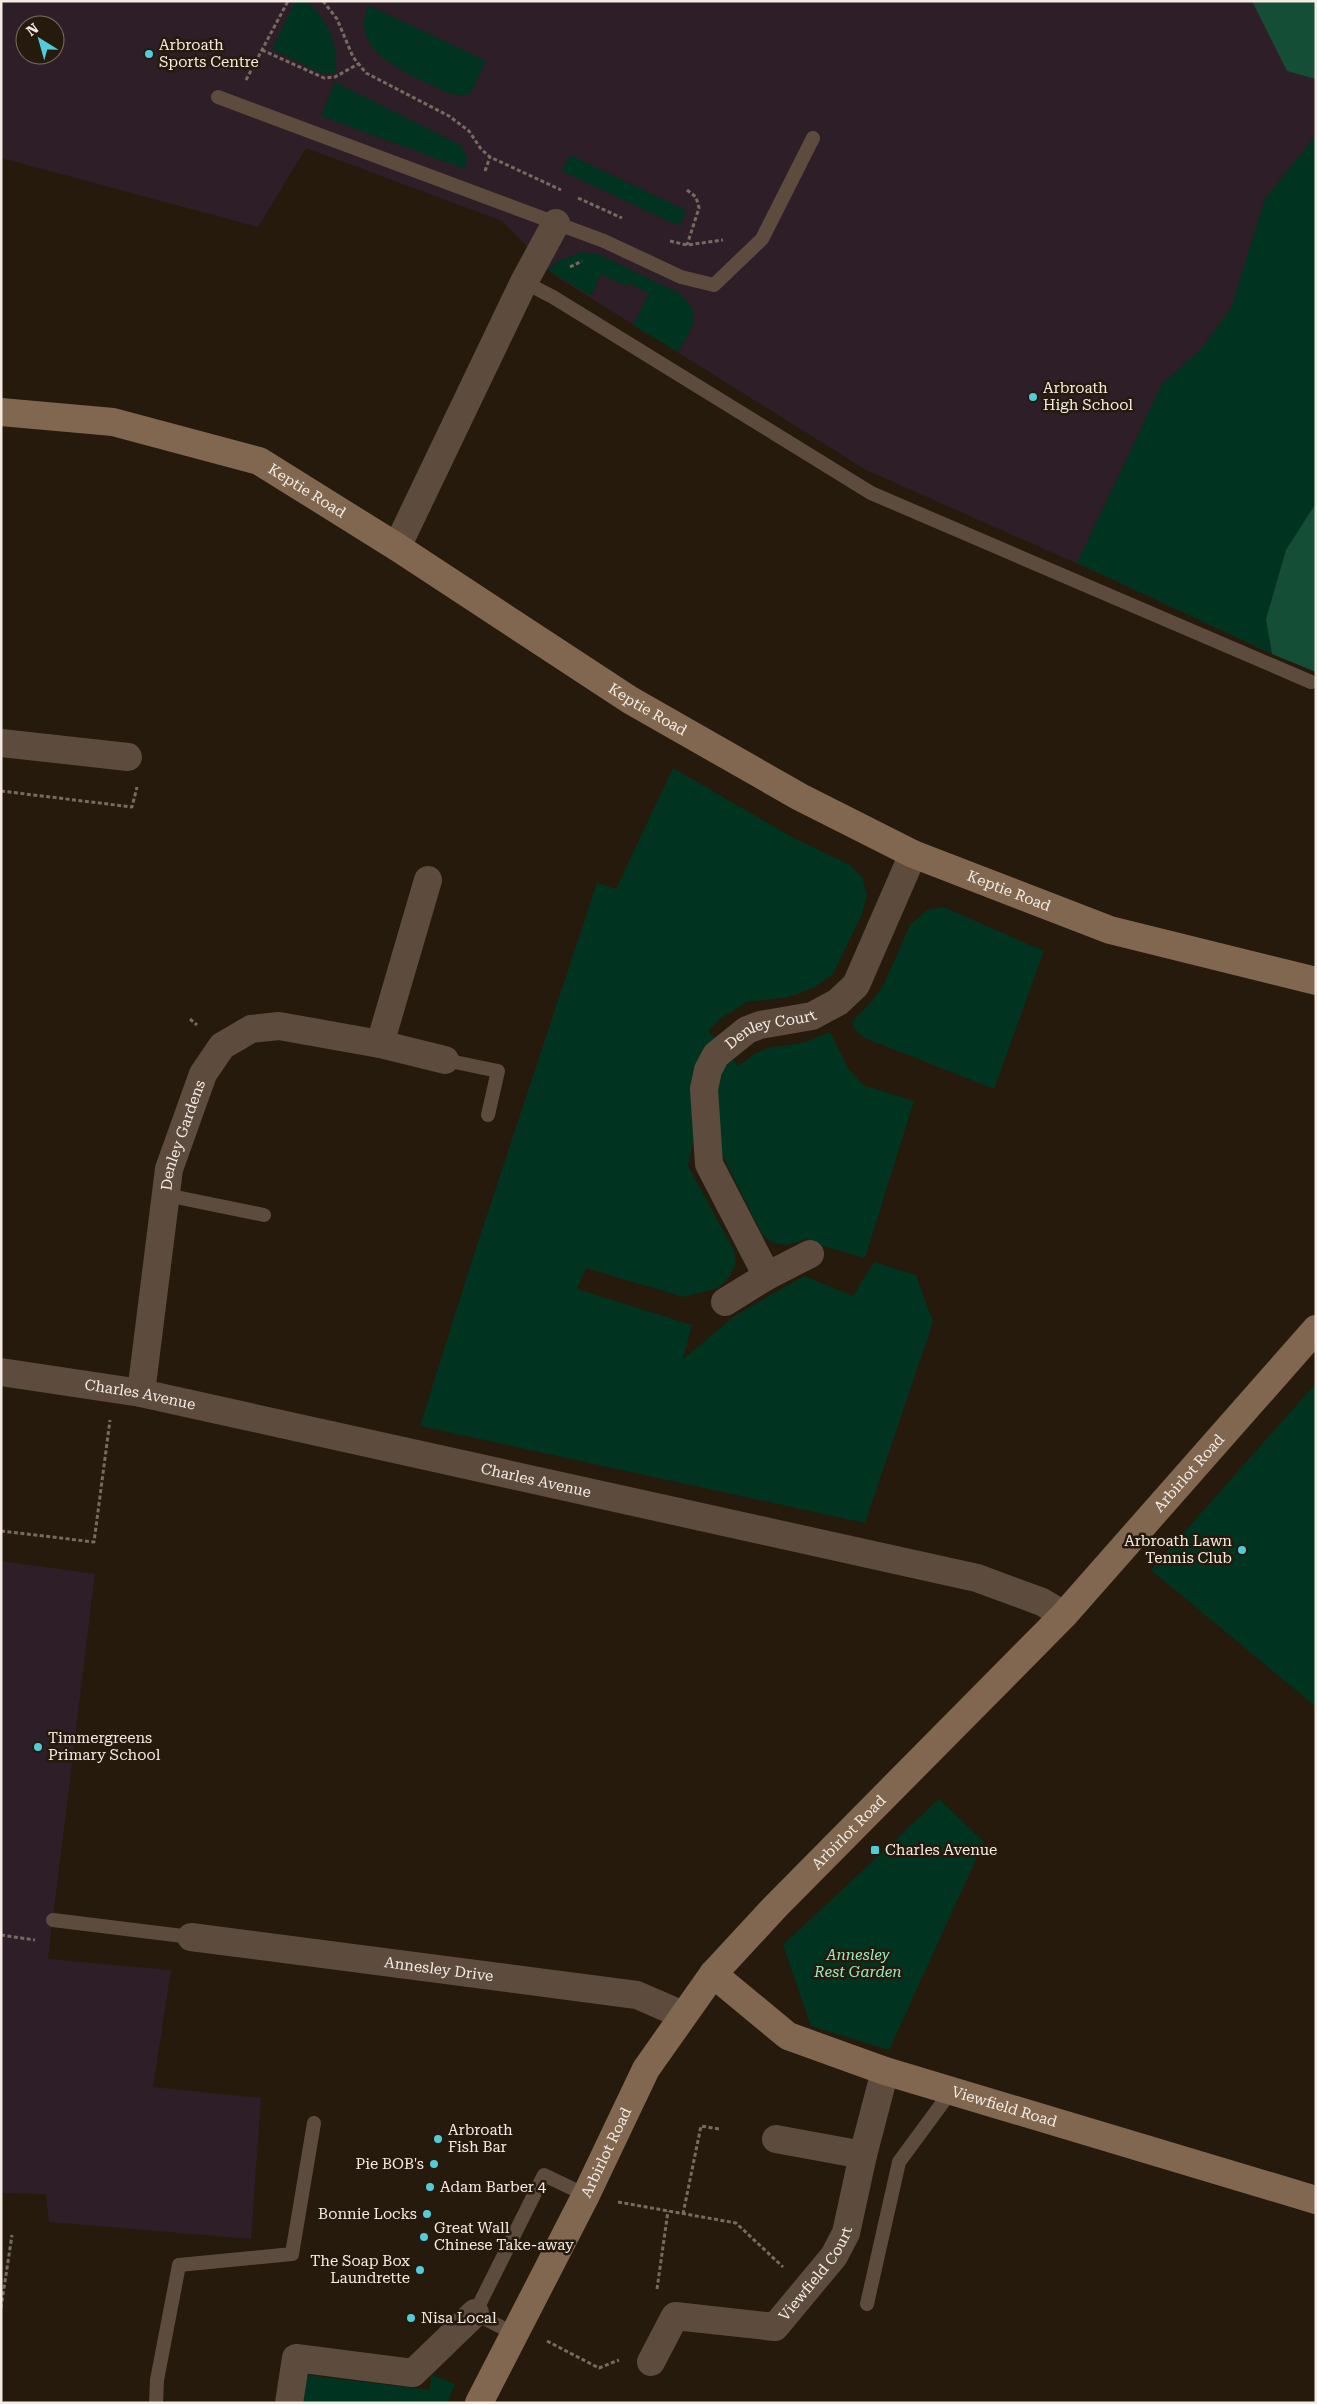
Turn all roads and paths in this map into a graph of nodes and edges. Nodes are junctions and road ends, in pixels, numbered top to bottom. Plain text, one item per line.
1 (288, 1) edge
2 (323, 1) edge
3 (262, 50) junction
4 (359, 63) junction
5 (218, 97) dead end
6 (235, 103) junction
7 (814, 138) dead end
8 (562, 190) dead end
9 (686, 190) dead end
10 (571, 194) dead end
11 (624, 219) dead end
12 (556, 223) junction
13 (762, 239) junction
14 (667, 240) dead end
15 (687, 245) junction
16 (524, 282) junction
17 (1, 412) edge
18 (397, 547) junction
19 (1311, 682) dead end
20 (1, 743) edge
21 (128, 757) joint
22 (1, 791) edge
23 (913, 854) junction
24 (428, 880) dead end
25 (1316, 981) edge
26 (380, 1044) junction
27 (444, 1060) joint
28 (488, 1116) dead end
29 (166, 1195) junction
30 (264, 1215) dead end
31 (810, 1254) dead end
32 (767, 1276) junction
33 (725, 1302) dead end
34 (1316, 1329) edge
35 (1, 1372) edge
36 (114, 1388) junction
37 (141, 1393) junction
38 (1, 1531) edge
39 (1064, 1616) junction
40 (53, 1920) dead end
41 (1, 1935) edge
42 (191, 1937) joint
43 (40, 1941) dead end
44 (714, 1974) junction
45 (683, 2015) junction
46 (885, 2071) junction
47 (952, 2090) junction
48 (314, 2123) dead end
49 (719, 2129) dead end
50 (776, 2139) dead end
51 (863, 2155) junction
52 (586, 2195) junction
53 (1316, 2200) edge
54 (668, 2211) junction
55 (683, 2214) junction
56 (12, 2235) dead end
57 (807, 2289) junction
58 (867, 2304) dead end
59 (1, 2308) edge
60 (474, 2314) junction
61 (674, 2316) junction
62 (516, 2330) junction
63 (652, 2359) joint
64 (156, 2403) edge
65 (289, 2403) edge
66 (479, 2403) edge

1 - 3 path
2 - 4 path
3 - 4 path
3 - 6 path
4 - 8 path
5 - 6 lane
6 - 12 lane
7 - 13 lane
9 - 15 path
10 - 11 path
12 - 13 lane
12 - 16 street
13 - 15 path
14 - 15 path
16 - 18 street
16 - 19 lane
17 - 18 main road, Keptie Road
18 - 23 main road, Keptie Road
20 - 21 street
21 - 22 path
23 - 25 main road, Keptie Road
23 - 32 street, Denley Court
24 - 26 street
26 - 27 street, Denley Gardens
26 - 29 street, Denley Gardens
27 - 28 lane
29 - 30 lane
29 - 37 street, Denley Gardens
31 - 32 street
32 - 33 street
34 - 39 main road, Arbirlot Road
35 - 36 street, Charles Avenue
36 - 37 street, Charles Avenue
36 - 38 path
37 - 39 street, Charles Avenue
39 - 44 main road, Arbirlot Road
40 - 42 lane
41 - 43 path
42 - 45 street, Annesley Drive
44 - 45 main road, Arbirlot Road
44 - 46 main road, Viewfield Road
45 - 52 main road, Arbirlot Road
46 - 47 main road, Viewfield Road
46 - 51 street, Viewfield Court
47 - 53 main road, Viewfield Road
47 - 58 lane
48 - 64 lane
49 - 55 path
50 - 51 street
51 - 57 street, Viewfield Court
52 - 54 path
52 - 60 lane
52 - 62 main road, Arbirlot Road
54 - 55 path
54 - 61 path
55 - 57 path
56 - 59 path
57 - 61 street, Viewfield Court
60 - 62 lane
60 - 65 street
61 - 63 street
62 - 63 path
62 - 66 main road, Arbirlot Road

